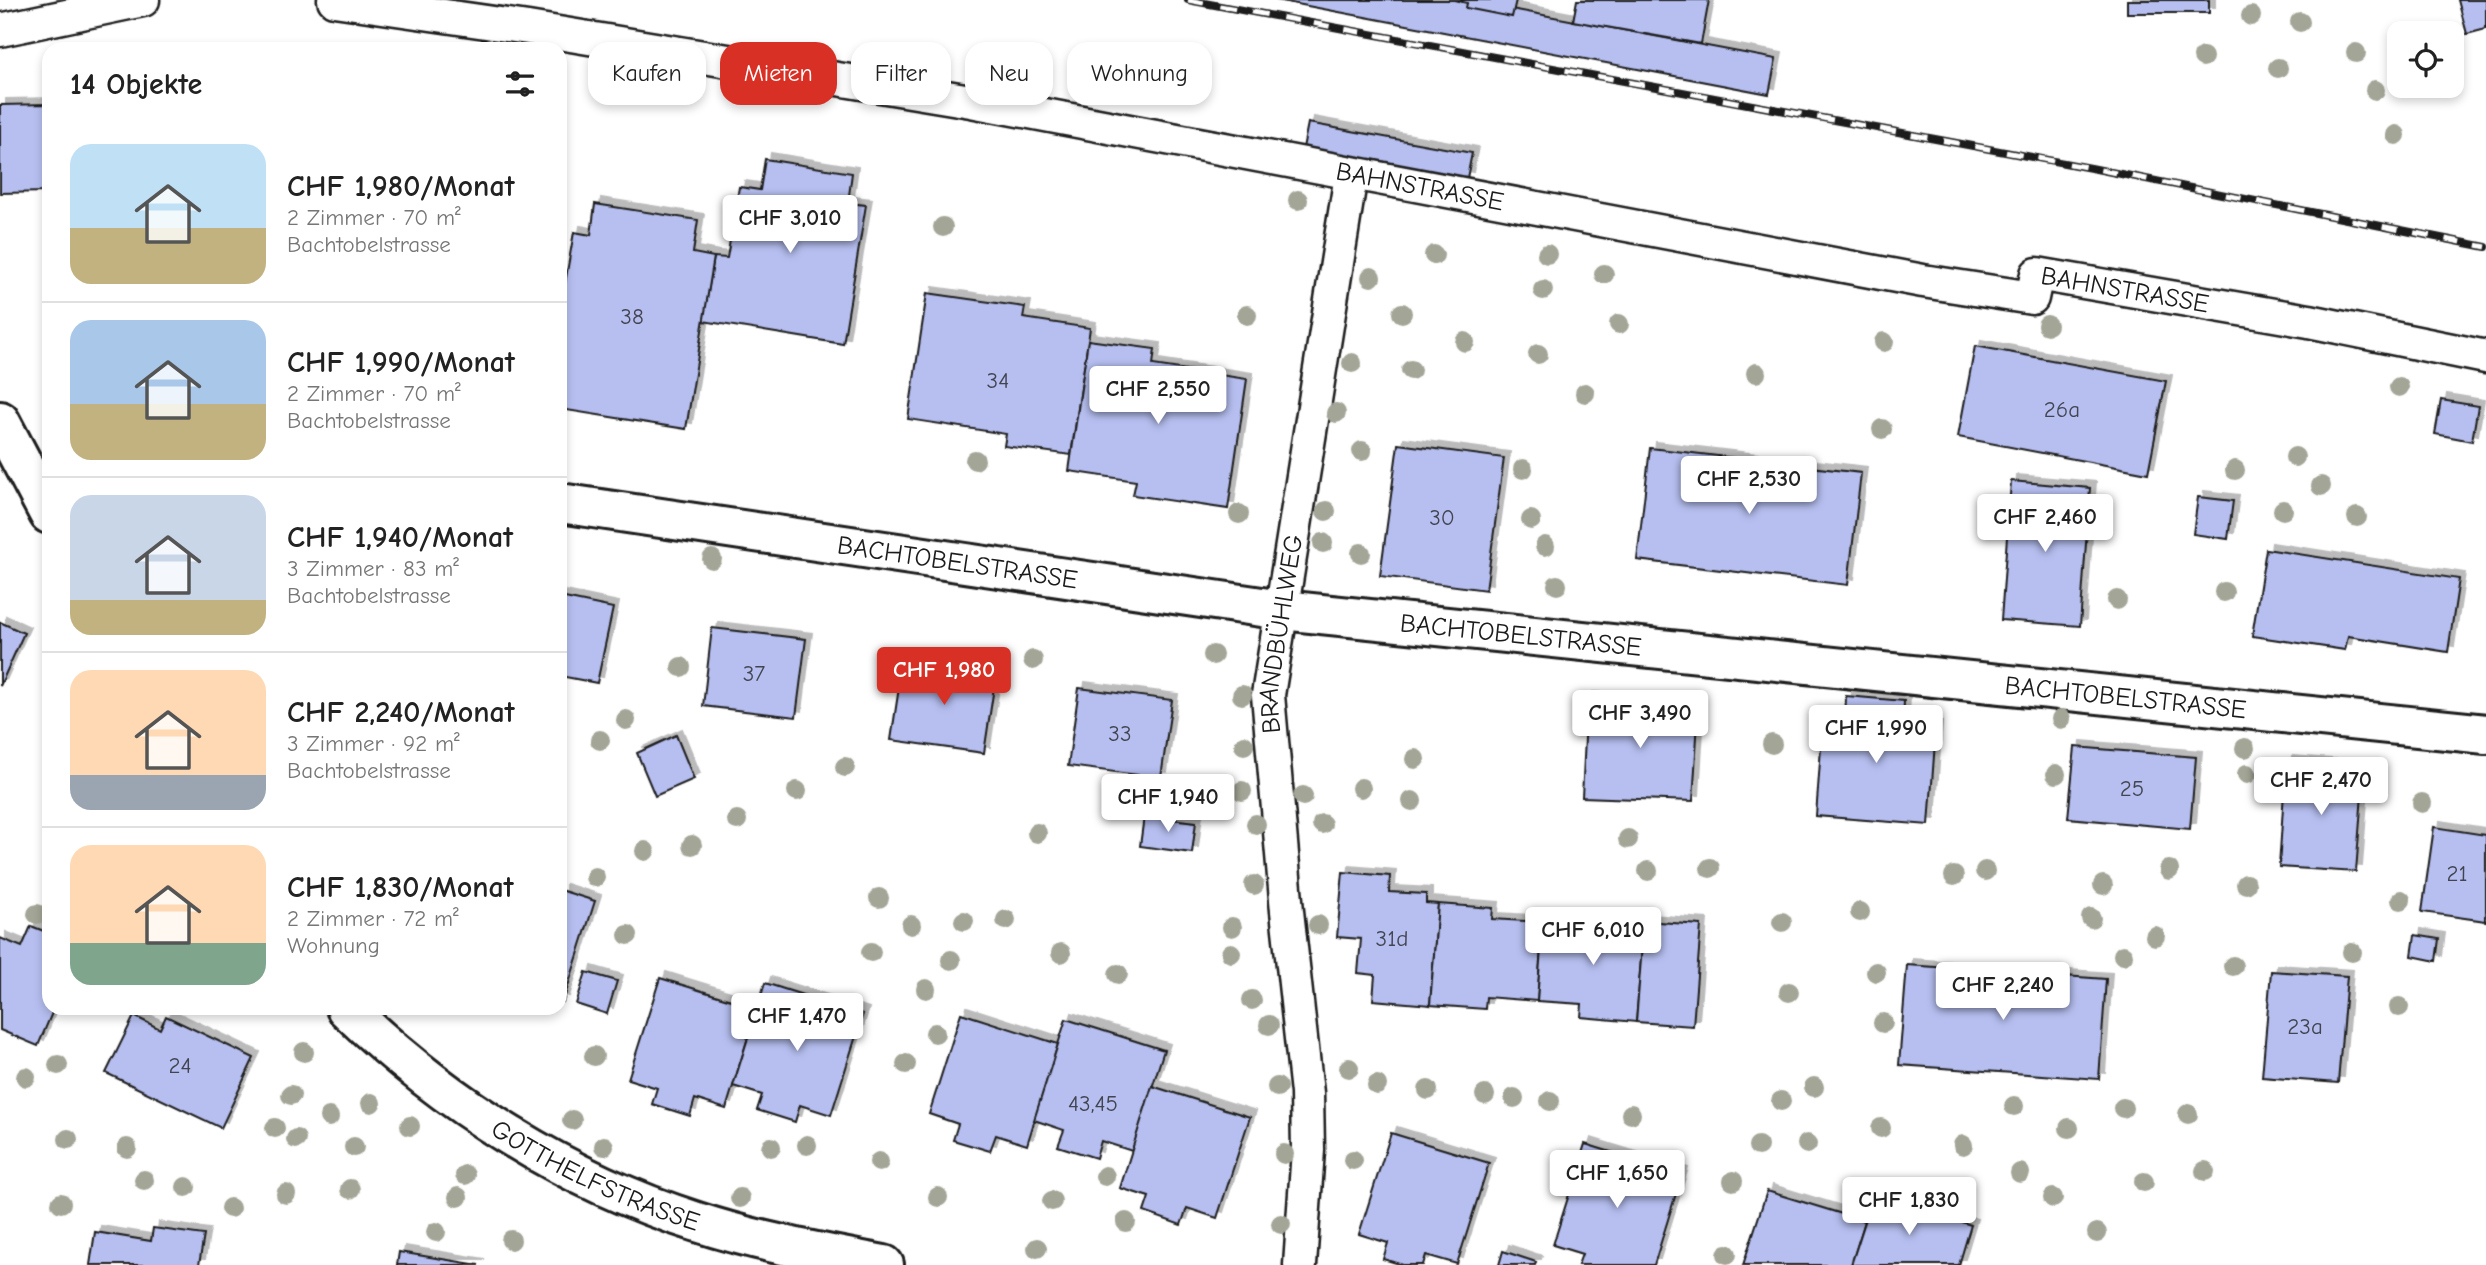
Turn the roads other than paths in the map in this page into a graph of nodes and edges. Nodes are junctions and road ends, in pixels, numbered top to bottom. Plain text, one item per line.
1 (143, 0) edge
2 (334, 0) edge
3 (0, 30) edge
4 (1351, 175) junction
5 (2486, 357) edge
6 (0, 421) edge
7 (42, 501) edge
8 (567, 504) edge
9 (1282, 610) junction
10 (2486, 734) edge
11 (354, 1015) edge
12 (884, 1265) edge
13 (1300, 1265) edge

1 - 3 lane
2 - 4 lane, BAHNSTRASSE
4 - 5 lane, BAHNSTRASSE
4 - 9 lane, BRANDBÜHLWEG
6 - 7 street
8 - 9 street, BACHTOBELSTRASSE
9 - 10 street, BACHTOBELSTRASSE
9 - 13 lane, BRANDBÜHLWEG
11 - 12 street, GOTTHELFSTRASSE

